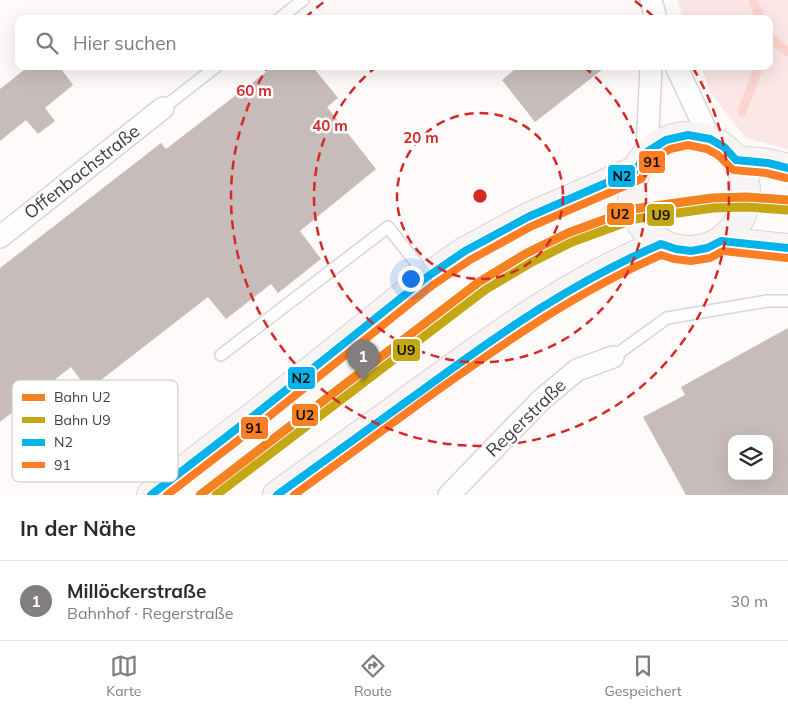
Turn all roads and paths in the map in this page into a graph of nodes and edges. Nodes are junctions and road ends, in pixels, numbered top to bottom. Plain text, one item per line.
1 (303, 0) edge
2 (284, 15) edge
3 (212, 70) edge
4 (651, 70) edge
5 (678, 70) edge
6 (163, 108) joint
7 (710, 139) junction
8 (736, 160) junction
9 (642, 161) junction
10 (788, 168) edge
11 (0, 237) edge
12 (720, 241) junction
13 (661, 244) junction
14 (788, 248) edge
15 (427, 277) junction
16 (788, 301) edge
17 (221, 355) dead end
18 (613, 356) joint
19 (178, 474) edge
20 (168, 482) edge
21 (151, 495) edge
22 (277, 495) edge
23 (449, 495) edge

1 - 2 lane
3 - 6 lane
4 - 9 street
5 - 7 street
6 - 11 street, Offenbachstraße
7 - 8 main road
7 - 9 main road
8 - 10 main road
8 - 12 main road
9 - 13 main road
9 - 15 main road
12 - 13 main road
12 - 14 main road
13 - 22 main road
15 - 17 lane
15 - 19 main road
16 - 18 lane
18 - 23 street, Regerstraße
20 - 21 main road

